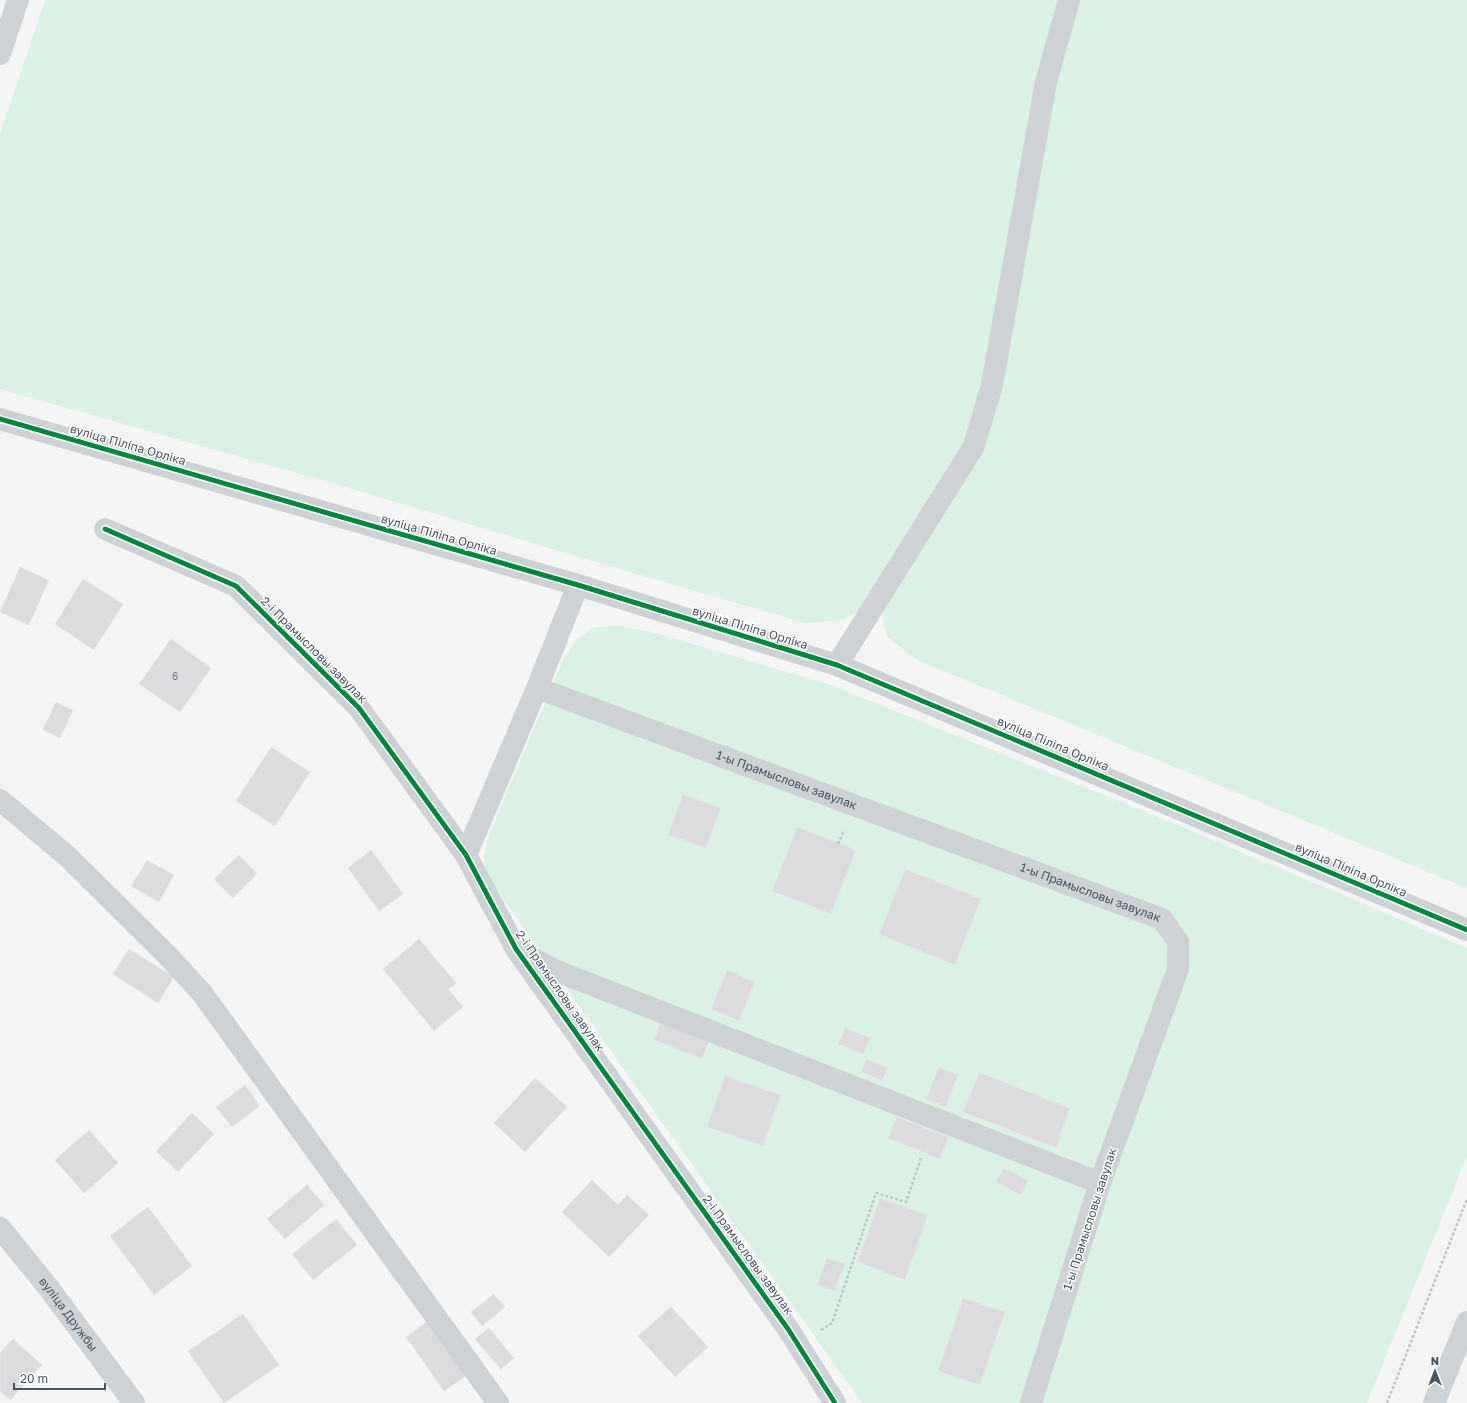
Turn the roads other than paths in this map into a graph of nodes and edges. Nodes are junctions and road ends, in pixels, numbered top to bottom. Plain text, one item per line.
1 (18, 0) edge
2 (1070, 0) edge
3 (0, 54) edge
4 (0, 419) edge
5 (105, 529) dead end
6 (578, 585) junction
7 (837, 665) junction
8 (537, 688) junction
9 (0, 800) edge
10 (466, 855) junction
11 (1467, 930) edge
12 (516, 949) junction
13 (1100, 1183) junction
14 (0, 1228) edge
15 (1467, 1322) edge
16 (134, 1403) edge
17 (498, 1403) edge
18 (836, 1403) edge
19 (1031, 1403) edge
20 (1434, 1403) edge

1 - 3 street
2 - 7 street
4 - 6 street, вуліца Піліпа Орліка
5 - 10 street, 2-і Прамысловы завулак
6 - 7 street, вуліца Піліпа Орліка
6 - 8 street
7 - 11 street, вуліца Піліпа Орліка
8 - 10 street
8 - 13 street, 1-ы Прамысловы завулак
9 - 17 street
10 - 12 street, 2-і Прамысловы завулак
12 - 13 street
12 - 18 street, 2-і Прамысловы завулак
13 - 19 street, 1-ы Прамысловы завулак
14 - 16 street, вуліца Дружбы
15 - 20 street

